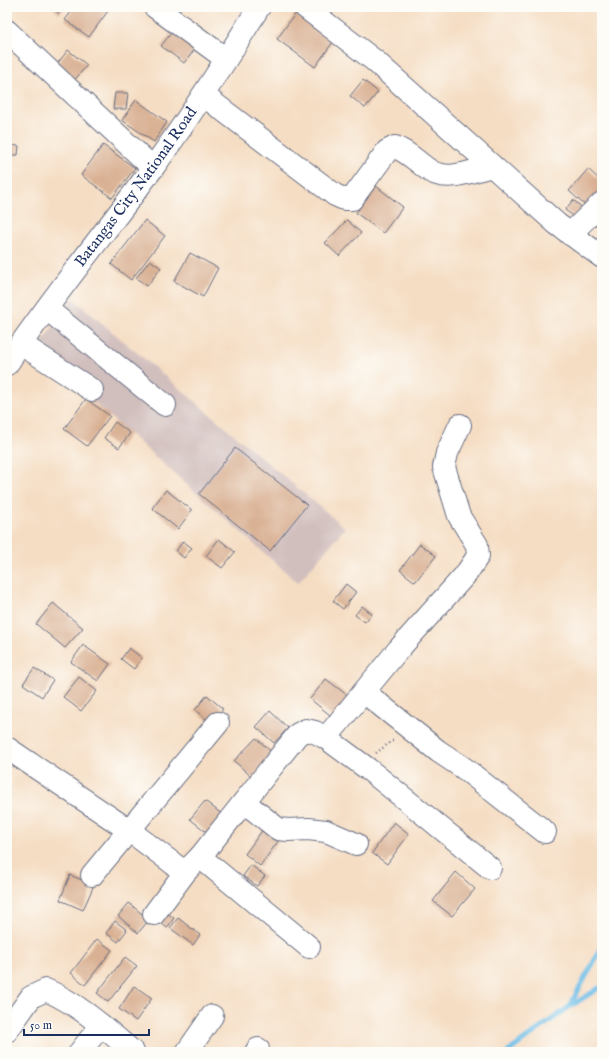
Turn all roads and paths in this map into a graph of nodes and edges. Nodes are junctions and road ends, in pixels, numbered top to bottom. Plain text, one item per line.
1 (155, 7) edge
2 (259, 7) edge
3 (305, 7) edge
4 (7, 31) edge
5 (226, 59) junction
6 (203, 95) junction
7 (492, 166) junction
8 (153, 168) junction
9 (602, 203) edge
10 (570, 234) junction
11 (602, 257) edge
12 (47, 309) junction
13 (21, 344) junction
14 (7, 364) edge
15 (92, 390) dead end
16 (165, 405) dead end
17 (460, 425) dead end
18 (364, 692) junction
19 (218, 723) dead end
20 (326, 738) junction
21 (400, 742) dead end
22 (7, 748) edge
23 (368, 769) junction
24 (244, 802) junction
25 (130, 831) junction
26 (545, 832) dead end
27 (356, 844) dead end
28 (193, 864) junction
29 (490, 868) dead end
30 (92, 875) dead end
31 (154, 914) dead end
32 (309, 947) dead end
33 (212, 1016) dead end
34 (101, 1025) junction
35 (7, 1031) edge
36 (80, 1052) edge
37 (133, 1052) edge
38 (187, 1052) edge

1 - 5 street
2 - 5 street, Batangas City National Road
3 - 7 street
4 - 8 street
5 - 6 street, Batangas City National Road
6 - 7 street
6 - 8 street, Batangas City National Road
7 - 10 street
8 - 12 street, Batangas City National Road
9 - 10 street
10 - 11 street
12 - 13 street, Batangas City National Road
12 - 16 street
13 - 14 street, Batangas City National Road
13 - 15 street
17 - 18 street
18 - 20 street
18 - 26 street
19 - 25 street
20 - 23 street
20 - 24 street
21 - 23 path
22 - 25 street
23 - 29 street
24 - 27 street
24 - 28 street
25 - 28 street
25 - 30 street
28 - 31 street
28 - 32 street
33 - 38 street
34 - 35 street
34 - 36 street
34 - 37 street

